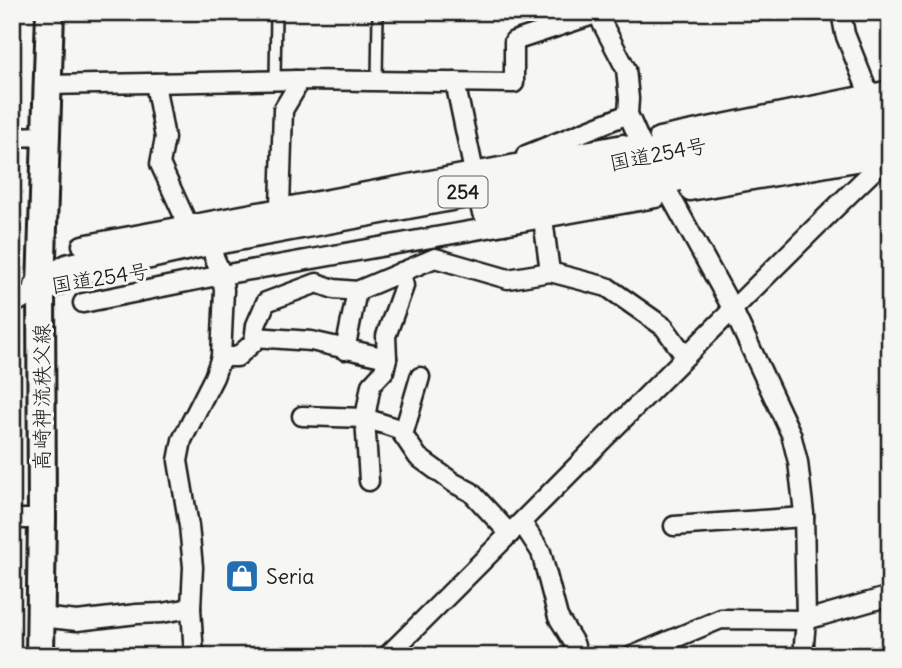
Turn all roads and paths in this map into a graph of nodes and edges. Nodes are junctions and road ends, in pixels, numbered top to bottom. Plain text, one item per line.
1 (50, 12) edge
2 (276, 12) edge
3 (378, 12) edge
4 (841, 12) edge
5 (599, 13) edge
6 (295, 80) junction
7 (275, 81) junction
8 (377, 81) junction
9 (455, 82) junction
10 (155, 83) junction
11 (47, 85) junction
12 (890, 90) edge
13 (879, 103) edge
14 (787, 110) junction
15 (628, 114) junction
16 (764, 134) junction
17 (44, 136) junction
18 (890, 136) edge
19 (12, 137) edge
20 (826, 148) junction
21 (890, 156) edge
22 (868, 160) junction
23 (650, 162) junction
24 (528, 163) junction
25 (471, 172) junction
26 (506, 184) junction
27 (690, 191) dead end
28 (574, 194) junction
29 (280, 207) junction
30 (539, 220) junction
31 (183, 235) junction
32 (82, 245) dead end
33 (218, 266) junction
34 (401, 272) junction
35 (550, 272) junction
36 (41, 287) junction
37 (357, 291) junction
38 (83, 303) dead end
39 (12, 305) edge
40 (733, 308) junction
41 (255, 337) junction
42 (345, 350) junction
43 (685, 356) junction
44 (220, 357) junction
45 (387, 358) junction
46 (420, 377) dead end
47 (302, 416) dead end
48 (365, 418) junction
49 (403, 435) junction
50 (369, 481) dead end
51 (804, 516) junction
52 (12, 519) edge
53 (42, 519) junction
54 (674, 526) dead end
55 (516, 529) junction
56 (890, 596) edge
57 (191, 608) junction
58 (41, 617) junction
59 (806, 620) junction
60 (40, 656) edge
61 (194, 656) edge
62 (387, 656) edge
63 (578, 656) edge
64 (632, 656) edge
65 (803, 656) edge

1 - 11 main road, 高崎神流秩父線
2 - 7 lane
3 - 8 lane
4 - 13 street
5 - 9 street
5 - 15 street
6 - 7 street
6 - 8 street
6 - 29 street
7 - 10 street
8 - 9 street
9 - 25 street
10 - 11 street
10 - 31 street
11 - 17 main road, 高崎神流秩父線
12 - 13 street
13 - 14 street
13 - 16 highway, 国道254号 / 254
14 - 16 highway
14 - 23 street
15 - 23 street
15 - 24 street
16 - 23 highway, 国道254号 / 254
17 - 19 street
17 - 36 main road, 高崎神流秩父線
18 - 20 highway, 国道254号 / 254
20 - 22 street
20 - 23 highway, 国道254号 / 254
21 - 22 street
22 - 27 street
22 - 40 street
23 - 24 street
23 - 26 highway, 国道254号 / 254
23 - 28 highway, 国道254号 / 254
23 - 30 street
23 - 40 street
24 - 25 street
25 - 26 street
25 - 29 street
26 - 31 highway, 国道254号 / 254
28 - 30 street
28 - 33 highway, 国道254号 / 254
29 - 31 street
30 - 33 street
30 - 35 street
31 - 32 street
31 - 36 highway, 国道254号 / 254
33 - 36 highway, 国道254号 / 254
33 - 38 street
33 - 44 street
34 - 35 street
34 - 37 street
34 - 45 street
35 - 43 street
36 - 39 street
36 - 53 main road, 高崎神流秩父線
37 - 41 street
37 - 42 street
40 - 43 street
40 - 51 street
41 - 42 street
41 - 44 street
42 - 45 street
43 - 55 street
44 - 57 street
45 - 48 street
46 - 49 street
47 - 48 street
48 - 49 street
48 - 50 street
49 - 55 street
51 - 54 street
51 - 59 street
52 - 53 street
53 - 58 main road, 高崎神流秩父線
55 - 62 street
55 - 63 street
56 - 59 street
57 - 58 street
57 - 61 street
58 - 60 main road, 高崎神流秩父線
59 - 64 street
59 - 65 street

